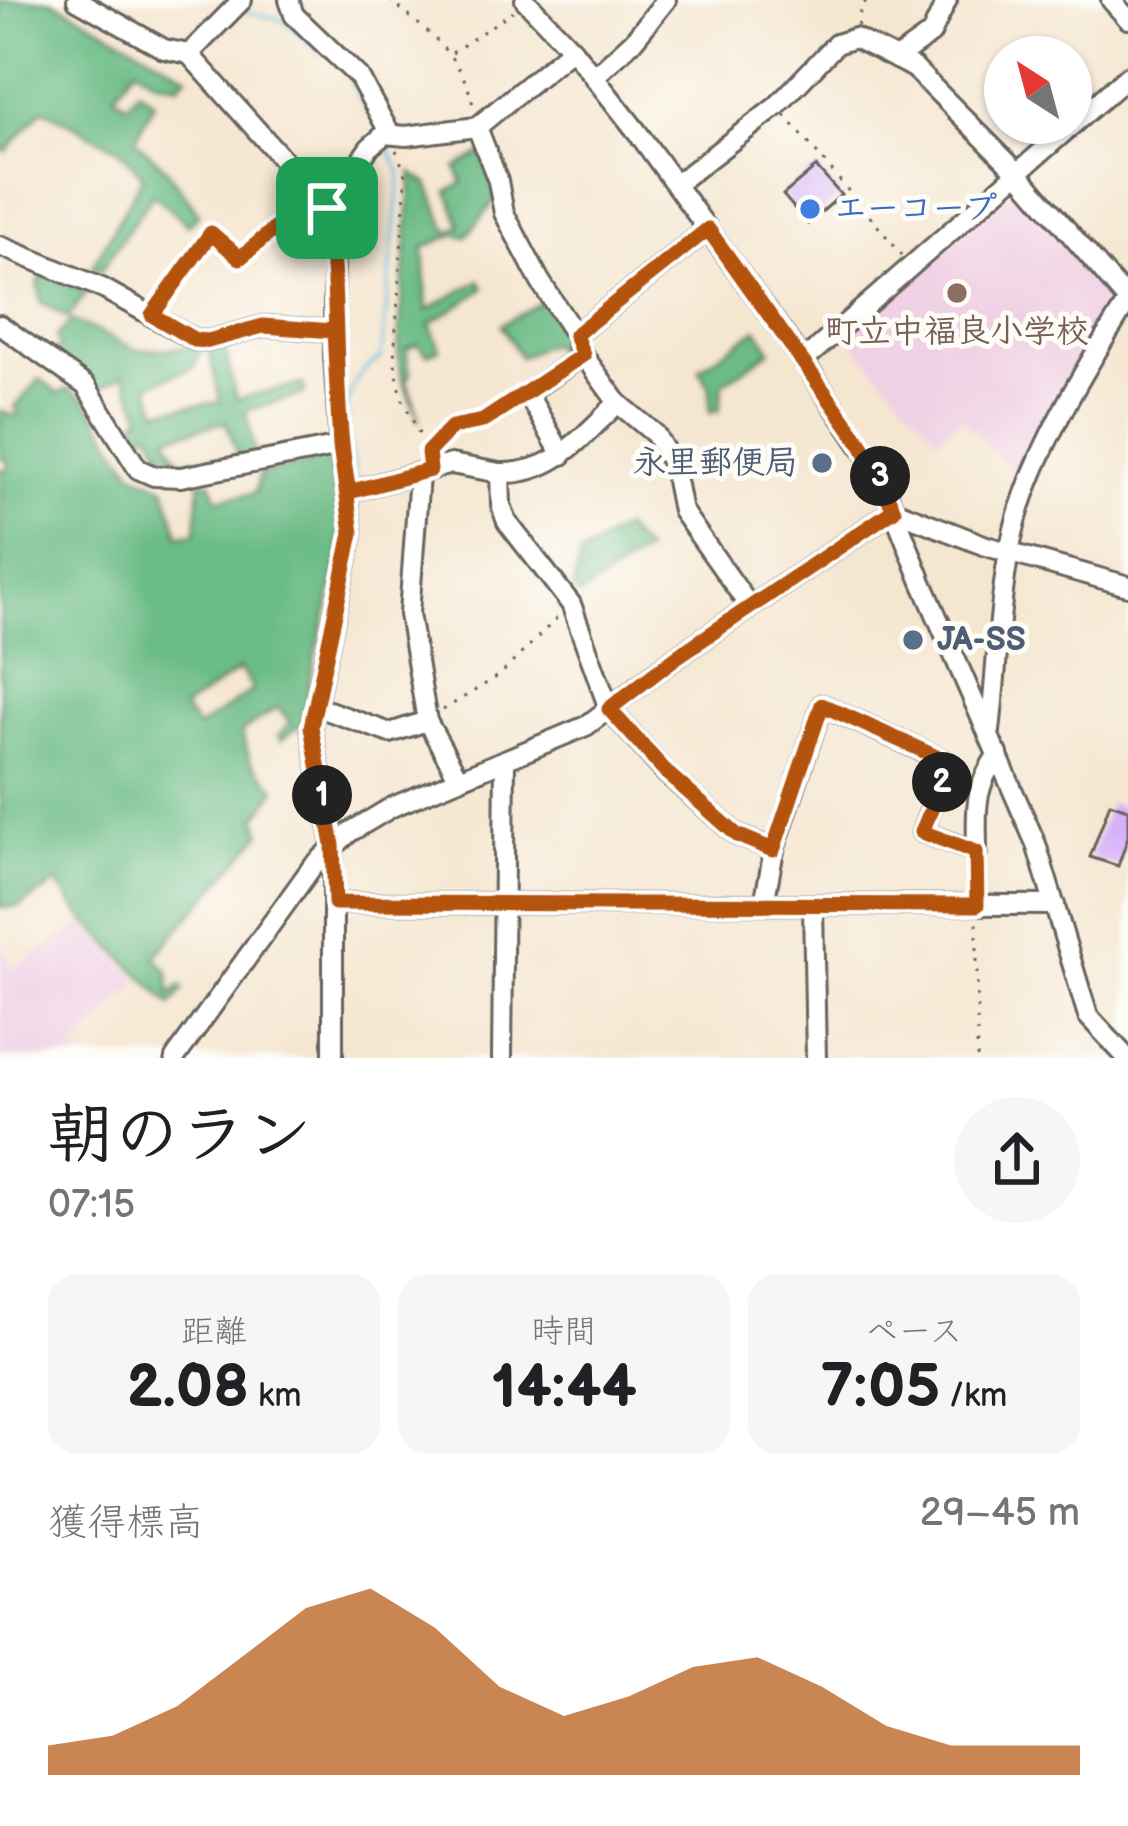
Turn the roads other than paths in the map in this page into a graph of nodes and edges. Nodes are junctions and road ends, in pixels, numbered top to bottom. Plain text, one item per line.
1 (77, 0) edge
2 (289, 0) edge
3 (666, 0) edge
4 (947, 0) edge
5 (1111, 0) edge
6 (526, 1) edge
7 (236, 6) edge
8 (1128, 20) edge
9 (572, 49) junction
10 (190, 54) junction
11 (896, 59) junction
12 (1128, 76) edge
13 (594, 77) junction
14 (477, 128) junction
15 (385, 135) junction
16 (1018, 174) junction
17 (676, 184) junction
18 (321, 202) junction
19 (708, 229) junction
20 (0, 246) edge
21 (1128, 301) edge
22 (0, 325) edge
23 (334, 331) junction
24 (575, 335) junction
25 (583, 355) junction
26 (803, 361) junction
27 (619, 403) junction
28 (340, 446) junction
29 (562, 455) junction
30 (426, 466) junction
31 (500, 473) junction
32 (355, 491) junction
33 (894, 510) junction
34 (1010, 550) junction
35 (1128, 586) edge
36 (750, 608) junction
37 (609, 709) junction
38 (329, 711) dead end
39 (427, 722) junction
40 (990, 734) junction
41 (998, 754) junction
42 (506, 760) junction
43 (459, 779) junction
44 (333, 845) junction
45 (773, 850) junction
46 (335, 903) junction
47 (764, 904) junction
48 (1055, 904) junction
49 (502, 905) junction
50 (813, 907) junction
51 (175, 1058) edge
52 (333, 1058) edge
53 (502, 1058) edge
54 (816, 1058) edge
55 (1127, 1058) edge

1 - 10 street
2 - 15 street
3 - 13 street
4 - 11 street
5 - 8 street
6 - 9 street
7 - 10 street
9 - 13 street
9 - 14 street
10 - 18 street
11 - 16 street
11 - 17 street
12 - 16 street
13 - 17 street
14 - 15 street
14 - 24 street
15 - 18 street
16 - 21 street
16 - 26 street
17 - 19 street
18 - 23 street
19 - 24 street
19 - 26 street
20 - 23 street
21 - 34 street
22 - 28 street
23 - 28 street
24 - 25 street
25 - 27 street
25 - 29 street
26 - 33 street
27 - 29 street
27 - 36 street
28 - 32 street
29 - 31 street
30 - 31 street
30 - 32 street
30 - 39 street
31 - 37 street
32 - 44 street
33 - 34 street
33 - 36 street
33 - 40 street
34 - 35 street
34 - 40 street
36 - 37 street
37 - 42 street
37 - 45 street
38 - 39 street
39 - 43 street
40 - 41 street
41 - 45 street
41 - 48 street
42 - 43 street
42 - 49 street
43 - 44 street
44 - 46 street
44 - 51 street
45 - 47 street
46 - 49 street
46 - 52 street
47 - 49 street
47 - 50 street
48 - 50 street
48 - 55 street
49 - 53 street
50 - 54 street

